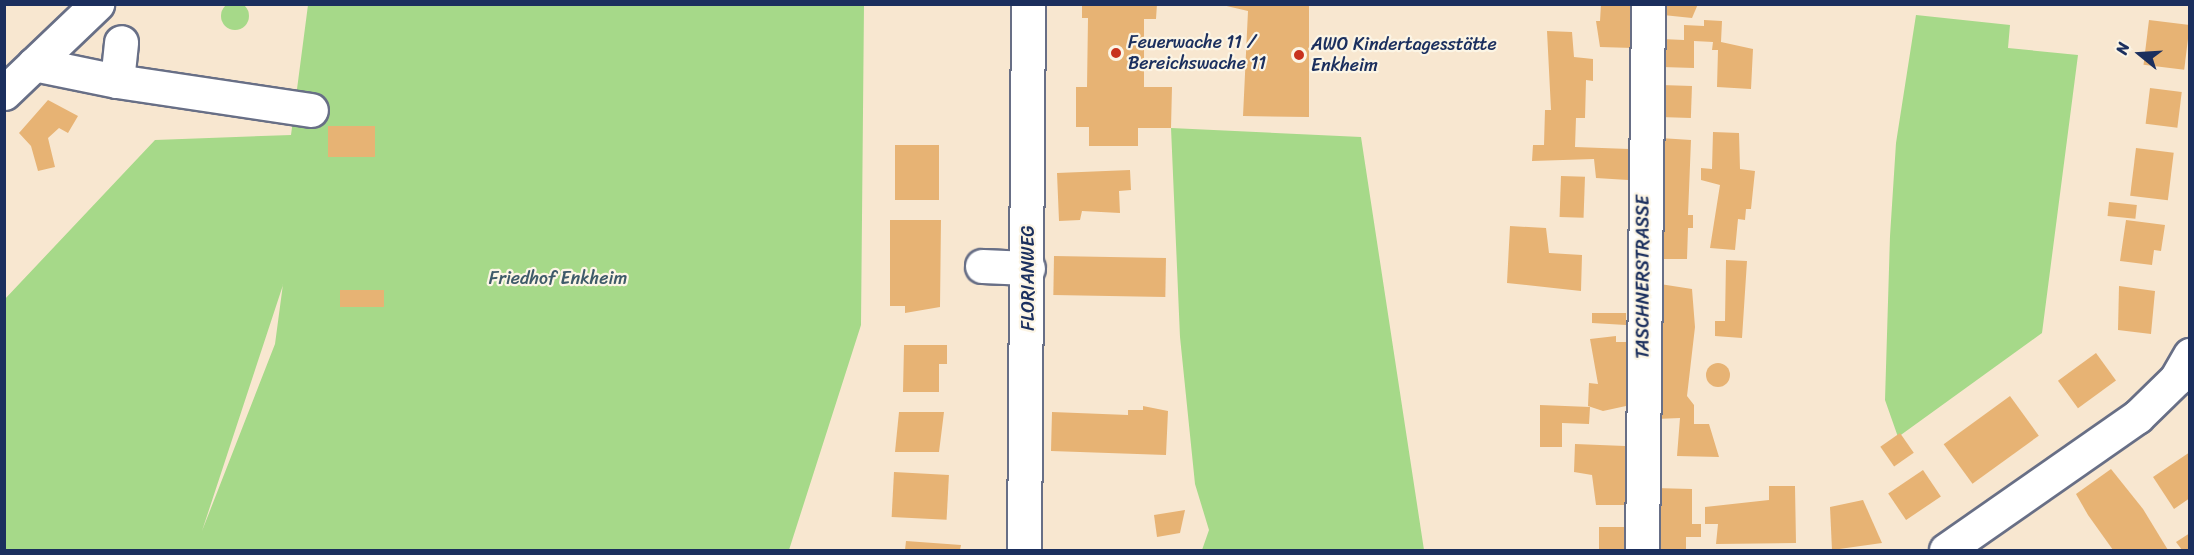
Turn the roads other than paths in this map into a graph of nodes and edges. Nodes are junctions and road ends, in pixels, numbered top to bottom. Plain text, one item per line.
1 (97, 4) edge
2 (1028, 4) edge
3 (1648, 4) edge
4 (121, 42) dead end
5 (34, 64) junction
6 (117, 81) junction
7 (4, 93) edge
8 (311, 110) dead end
9 (982, 266) dead end
10 (1028, 268) junction
11 (2190, 355) edge
12 (1024, 550) edge
13 (1642, 550) edge
14 (1946, 550) edge

1 - 5 street
2 - 10 street, FLORIANWEG
3 - 13 street, TASCHNERSTRASSE
4 - 6 street
5 - 6 street
5 - 7 street
6 - 8 street
9 - 10 street
10 - 12 street, FLORIANWEG
11 - 14 street

